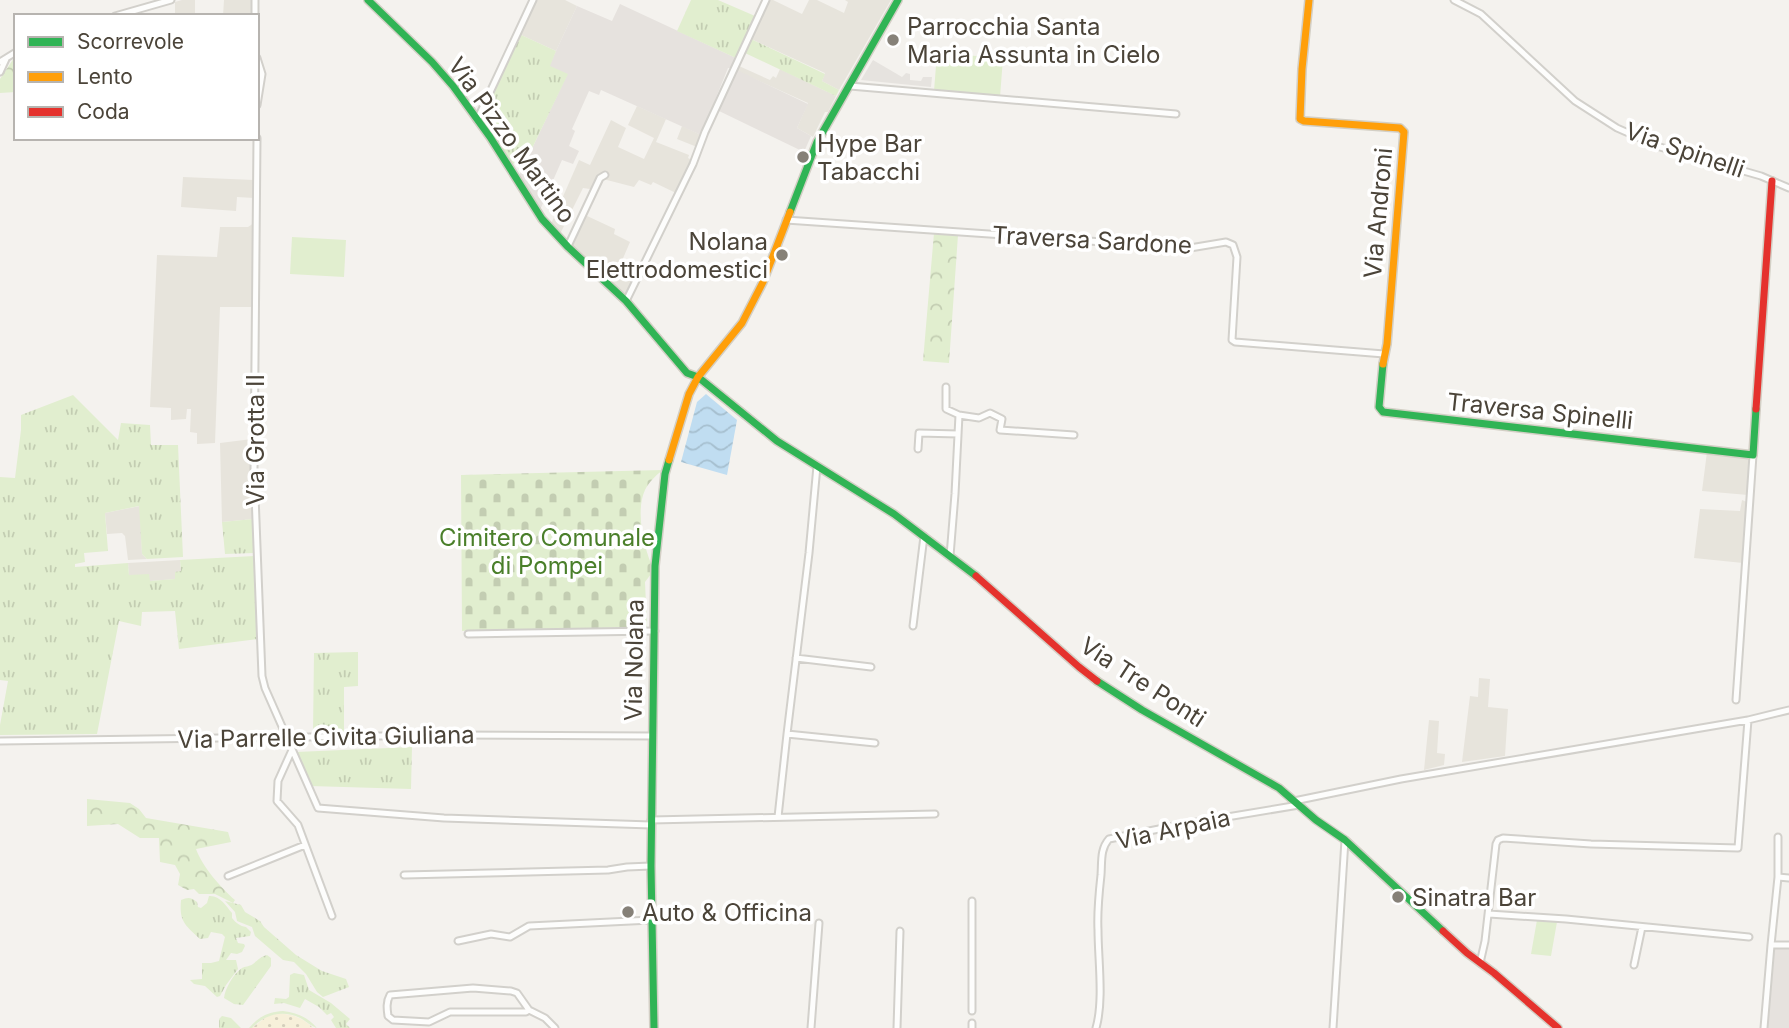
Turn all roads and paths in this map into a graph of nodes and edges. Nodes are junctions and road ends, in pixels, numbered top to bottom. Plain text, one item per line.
1 (171, 0) edge
2 (368, 0) edge
3 (533, 0) edge
4 (766, 0) edge
5 (898, 0) edge
6 (1309, 0) edge
7 (1454, 0) edge
8 (122, 14) edge
9 (3, 60) edge
10 (259, 64) edge
11 (0, 72) edge
12 (850, 86) junction
13 (259, 93) edge
14 (1176, 114) dead end
15 (477, 120) junction
16 (257, 140) edge
17 (605, 176) dead end
18 (1772, 181) junction
19 (1789, 188) edge
20 (786, 220) junction
21 (568, 246) junction
22 (626, 301) junction
23 (1384, 354) junction
24 (698, 377) junction
25 (946, 387) dead end
26 (959, 415) junction
27 (958, 434) junction
28 (1074, 435) dead end
29 (918, 449) dead end
30 (1752, 455) junction
31 (817, 466) junction
32 (924, 536) junction
33 (950, 556) junction
34 (913, 626) dead end
35 (655, 631) junction
36 (468, 634) dead end
37 (796, 658) junction
38 (872, 667) dead end
39 (1736, 701) dead end
40 (1789, 710) edge
41 (1748, 720) junction
42 (788, 734) junction
43 (652, 736) junction
44 (287, 737) junction
45 (0, 741) edge
46 (875, 743) dead end
47 (292, 750) junction
48 (1296, 803) junction
49 (935, 814) dead end
50 (778, 817) junction
51 (651, 823) junction
52 (1778, 837) dead end
53 (1345, 841) junction
54 (305, 845) junction
55 (650, 866) junction
56 (404, 875) dead end
57 (228, 876) dead end
58 (1777, 877) junction
59 (1789, 878) edge
60 (972, 901) dead end
61 (1489, 914) junction
62 (332, 916) dead end
63 (651, 920) junction
64 (819, 923) dead end
65 (1642, 927) junction
66 (900, 930) dead end
67 (1749, 937) dead end
68 (458, 941) dead end
69 (1771, 945) junction
70 (1789, 945) edge
71 (1480, 963) junction
72 (1634, 965) dead end
73 (529, 1010) junction
74 (972, 1011) dead end
75 (555, 1028) edge
76 (654, 1028) edge
77 (811, 1028) edge
78 (897, 1028) edge
79 (1096, 1028) edge
80 (1333, 1028) edge
81 (1558, 1028) edge
82 (1764, 1028) edge

1 - 8 street
2 - 15 street, Via Pizzo Martino
3 - 15 street
4 - 22 street
5 - 12 street, Via Nolana
6 - 23 street, Via Androni
7 - 18 street, Via Spinelli
9 - 11 street
10 - 13 street
12 - 14 street
12 - 20 street, Via Nolana
15 - 21 street, Via Pizzo Martino
16 - 44 street, Via Grotta II
17 - 21 street
18 - 19 street, Via Spinelli
18 - 30 street
20 - 23 street, Traversa Sardone
20 - 24 street, Via Nolana
21 - 22 street, Via Pizzo Martino
22 - 24 street, Via Pizzo Martino
23 - 30 street, Traversa Spinelli
24 - 31 street, Via Tre Ponti
24 - 35 street, Via Nolana
25 - 26 street
26 - 27 street
26 - 28 street
27 - 29 street
27 - 33 street
30 - 39 street
31 - 32 street, Via Tre Ponti
31 - 37 street
32 - 33 street, Via Tre Ponti
32 - 34 street
33 - 48 street, Via Tre Ponti
35 - 36 street
35 - 43 street, Via Nolana
37 - 38 street
37 - 42 street
40 - 41 street
41 - 48 street
41 - 61 street
42 - 46 street
42 - 50 street
43 - 44 street, Via Parrelle Civita Giuliana
43 - 51 street, Via Nolana
44 - 45 street, Via Parrelle Civita Giuliana
44 - 47 street, Via Grotta II
47 - 51 street, Via Grotta II
47 - 54 street
48 - 53 street, Via Tre Ponti
48 - 79 street, Via Arpaia
49 - 50 street
50 - 51 street
51 - 55 street, Via Nolana
52 - 58 street
53 - 71 street, Via Tre Ponti
53 - 80 street
54 - 57 street
54 - 62 street
55 - 56 street
55 - 63 street, Via Nolana
58 - 59 street
58 - 69 street
60 - 74 street
61 - 65 street
61 - 71 street
63 - 68 street
63 - 76 street, Via Nolana
64 - 77 street
65 - 67 street
65 - 72 street
66 - 78 street
69 - 70 street
69 - 82 street
71 - 81 street, Via Tre Ponti
73 - 73 street
73 - 75 street

